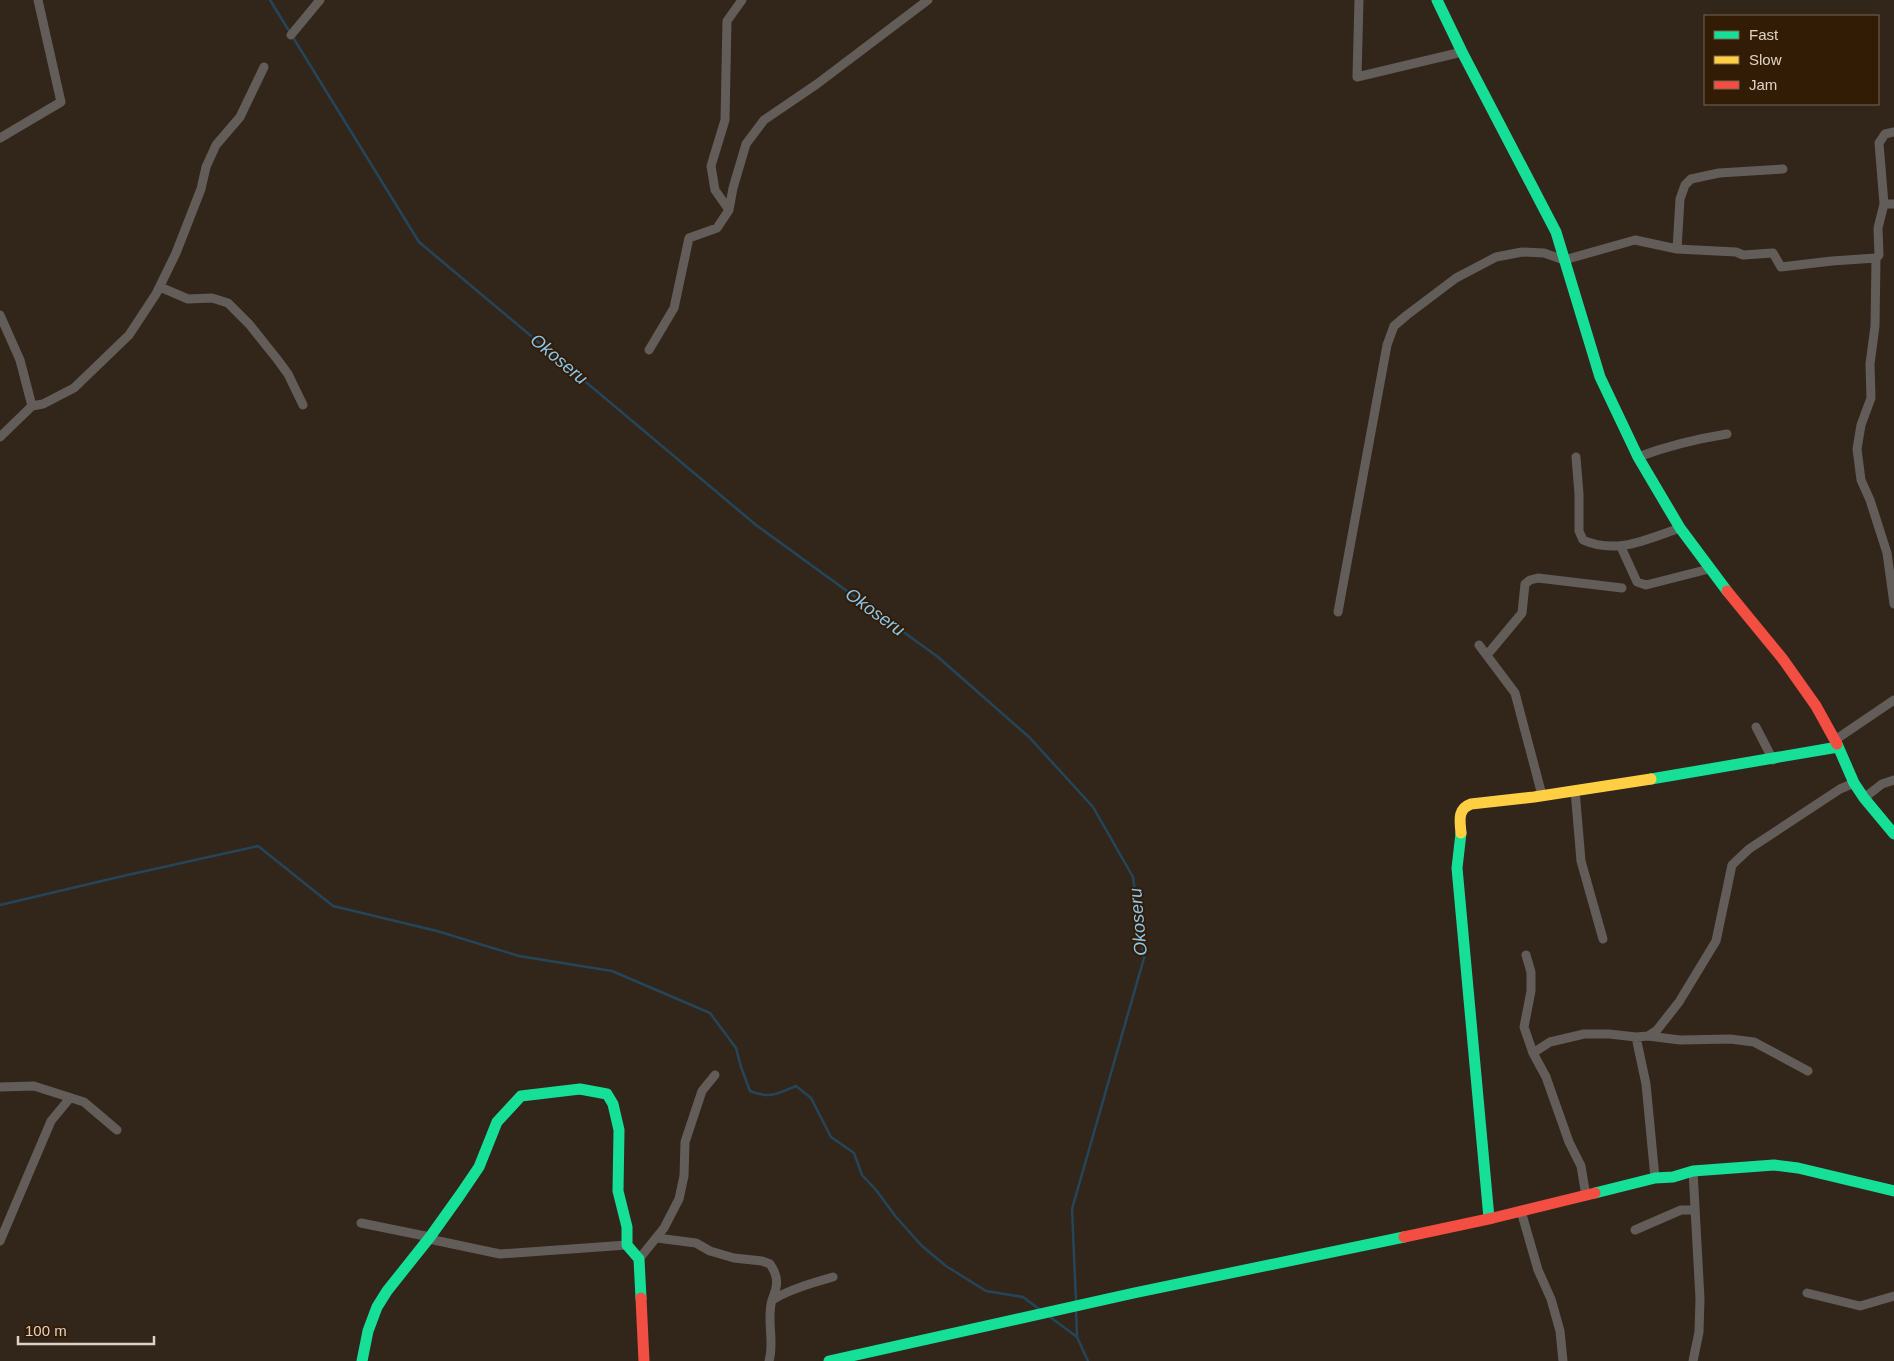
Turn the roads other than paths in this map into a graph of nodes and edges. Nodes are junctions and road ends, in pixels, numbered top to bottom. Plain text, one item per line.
1 (38, 0) edge
2 (320, 0) edge
3 (742, 0) edge
4 (928, 0) edge
5 (1359, 0) edge
6 (1438, 0) edge
7 (291, 35) dead end
8 (1462, 52) junction
9 (264, 67) dead end
10 (1894, 132) edge
11 (0, 138) edge
12 (1783, 169) dead end
13 (1884, 204) junction
14 (1894, 204) edge
15 (729, 210) junction
16 (1677, 249) junction
17 (1876, 258) junction
18 (1564, 260) junction
19 (160, 287) junction
20 (0, 315) edge
21 (649, 350) dead end
22 (303, 405) dead end
23 (32, 406) junction
24 (1727, 434) dead end
25 (0, 436) edge
26 (1576, 457) dead end
27 (1638, 457) junction
28 (1680, 528) junction
29 (1621, 547) junction
30 (1709, 569) junction
31 (1622, 588) dead end
32 (1894, 604) edge
33 (1338, 612) dead end
34 (1479, 645) dead end
35 (1487, 655) junction
36 (1894, 700) edge
37 (1756, 727) dead end
38 (1837, 744) junction
39 (1773, 760) junction
40 (1894, 780) edge
41 (1854, 783) junction
42 (1575, 790) junction
43 (1542, 795) junction
44 (1864, 798) junction
45 (1894, 834) edge
46 (1603, 939) dead end
47 (1526, 955) dead end
48 (1648, 1036) junction
49 (1636, 1037) junction
50 (1533, 1053) junction
51 (1808, 1071) dead end
52 (714, 1075) dead end
53 (0, 1087) edge
54 (70, 1098) junction
55 (117, 1130) dead end
56 (1693, 1171) junction
57 (1655, 1178) junction
58 (1894, 1191) edge
59 (1586, 1196) junction
60 (1695, 1210) junction
61 (1521, 1211) junction
62 (1489, 1218) junction
63 (361, 1223) dead end
64 (1635, 1230) dead end
65 (430, 1237) junction
66 (657, 1238) junction
67 (0, 1241) edge
68 (626, 1245) junction
69 (638, 1259) junction
70 (833, 1277) dead end
71 (1807, 1293) dead end
72 (1894, 1296) edge
73 (772, 1300) junction
74 (866, 1357) edge
75 (362, 1361) edge
76 (644, 1361) edge
77 (769, 1361) edge
78 (829, 1361) edge
79 (1563, 1361) edge
80 (1693, 1361) edge

1 - 11 street
2 - 7 street
3 - 15 street
4 - 15 street
5 - 8 street
6 - 8 street
8 - 18 street
9 - 19 street
10 - 13 street
12 - 16 street
13 - 14 street
13 - 17 street
15 - 21 street
16 - 17 street
16 - 18 street
17 - 32 street
18 - 27 street
18 - 33 street
19 - 22 street
19 - 23 street
20 - 23 street
23 - 25 street
24 - 27 street
26 - 29 street
27 - 28 street
28 - 29 street
28 - 30 street
29 - 30 street
30 - 38 street
31 - 35 street
34 - 35 street
35 - 43 street
36 - 38 street
37 - 39 street
38 - 39 street
38 - 41 street
39 - 42 street
40 - 44 street
41 - 44 street
41 - 48 street
42 - 43 street
42 - 46 street
43 - 62 street
44 - 45 street
47 - 50 street
48 - 49 street
48 - 51 street
49 - 50 street
49 - 57 street
50 - 59 street
52 - 66 street
53 - 54 street
54 - 55 street
54 - 67 street
56 - 57 street
56 - 58 street
56 - 60 street
57 - 59 street
59 - 61 street
60 - 64 street
60 - 80 street
61 - 62 street
61 - 79 street
62 - 74 street
63 - 65 street
65 - 68 street
65 - 68 street
65 - 75 street
66 - 69 street
66 - 73 street
68 - 69 street
69 - 76 street
70 - 73 street
71 - 72 street
73 - 77 street
74 - 78 street

